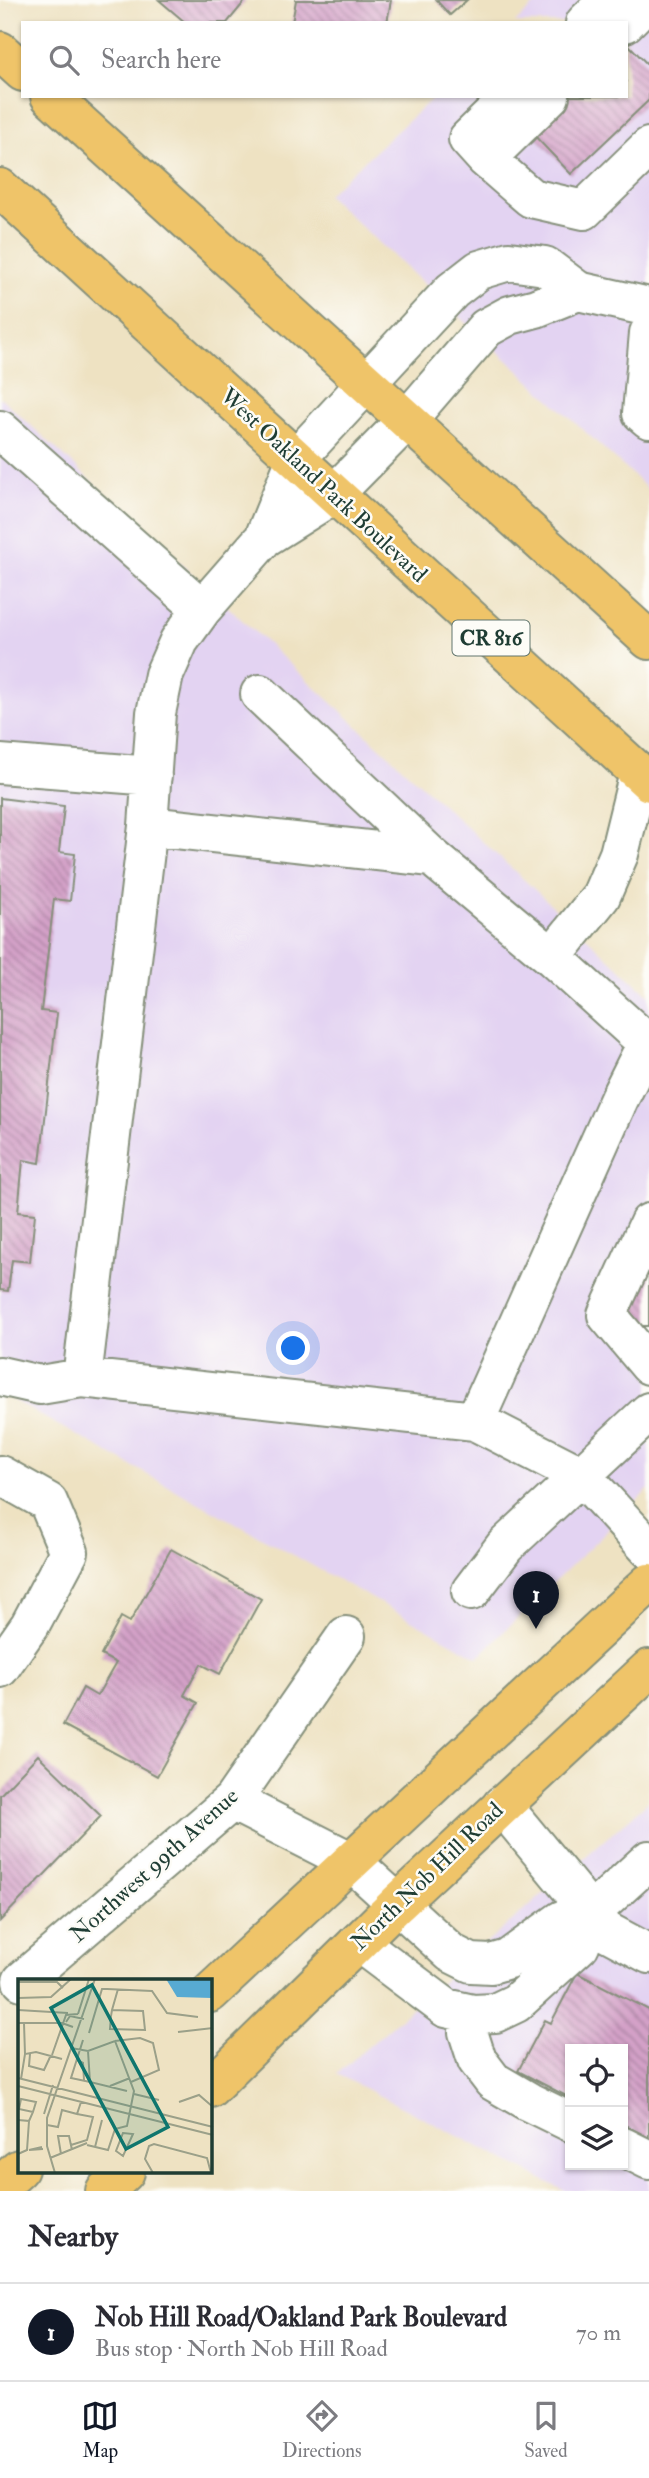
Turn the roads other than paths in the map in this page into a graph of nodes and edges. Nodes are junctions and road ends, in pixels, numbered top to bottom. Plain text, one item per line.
1 (608, 0) edge
2 (648, 0) edge
3 (587, 21) edge
4 (627, 21) edge
5 (0, 51) edge
6 (21, 70) edge
7 (52, 98) edge
8 (510, 98) edge
9 (548, 98) edge
10 (649, 147) edge
11 (486, 159) junction
12 (0, 188) edge
13 (578, 291) junction
14 (649, 307) edge
15 (649, 333) edge
16 (365, 383) junction
17 (649, 419) edge
18 (407, 420) junction
19 (0, 430) edge
20 (296, 459) junction
21 (334, 494) junction
22 (264, 538) junction
23 (202, 610) junction
24 (649, 640) edge
25 (260, 694) dead end
26 (0, 764) edge
27 (152, 776) junction
28 (644, 777) edge
29 (148, 826) junction
30 (432, 856) junction
31 (552, 957) junction
32 (648, 1044) edge
33 (649, 1223) edge
34 (649, 1365) edge
35 (0, 1376) edge
36 (82, 1378) junction
37 (649, 1412) edge
38 (475, 1421) junction
39 (0, 1475) edge
40 (582, 1476) junction
41 (649, 1549) edge
42 (649, 1583) edge
43 (471, 1591) dead end
44 (346, 1636) dead end
45 (0, 1668) edge
46 (649, 1669) edge
47 (232, 1801) junction
48 (502, 1805) junction
49 (649, 1860) edge
50 (352, 1862) junction
51 (397, 1904) junction
52 (590, 1913) junction
53 (358, 1942) junction
54 (649, 1954) edge
55 (24, 1979) edge
56 (18, 1985) edge
57 (212, 1991) edge
58 (0, 2000) edge
59 (473, 2014) junction
60 (212, 2086) edge
61 (565, 2120) edge
62 (628, 2150) edge
63 (649, 2160) edge
64 (18, 2170) edge
65 (123, 2174) edge
66 (0, 2186) edge
67 (105, 2191) edge

1 - 3 street
2 - 4 street
5 - 6 main road
7 - 16 main road
8 - 11 street
9 - 11 street
10 - 11 street
12 - 20 main road, West Oakland Park Boulevard / CR 816
13 - 14 street
13 - 16 street
13 - 18 street
15 - 17 street
16 - 18 main road
16 - 20 street
18 - 21 street
18 - 24 main road
19 - 23 street
20 - 21 main road, West Oakland Park Boulevard / CR 816
20 - 22 street
21 - 22 street
21 - 28 main road, West Oakland Park Boulevard / CR 816
22 - 23 street
23 - 27 street
25 - 30 street
26 - 27 street
27 - 29 street
28 - 31 street
29 - 30 street
29 - 36 street
30 - 31 street
31 - 32 street
32 - 38 street
33 - 34 street
35 - 36 street
36 - 38 street
37 - 40 street
38 - 40 street
39 - 45 street
40 - 41 street
40 - 43 street
42 - 50 main road
44 - 47 street, Northwest 99th Avenue
46 - 48 main road, North Nob Hill Road
47 - 50 street
47 - 55 street, Northwest 99th Avenue
48 - 51 main road, North Nob Hill Road
48 - 52 street
49 - 52 street
50 - 51 street
50 - 57 main road
51 - 52 street
51 - 53 main road, North Nob Hill Road
52 - 54 street
52 - 59 street
53 - 59 street
53 - 60 main road, North Nob Hill Road
56 - 58 street, Northwest 99th Avenue
59 - 61 street
62 - 63 street
64 - 66 main road
65 - 67 main road

